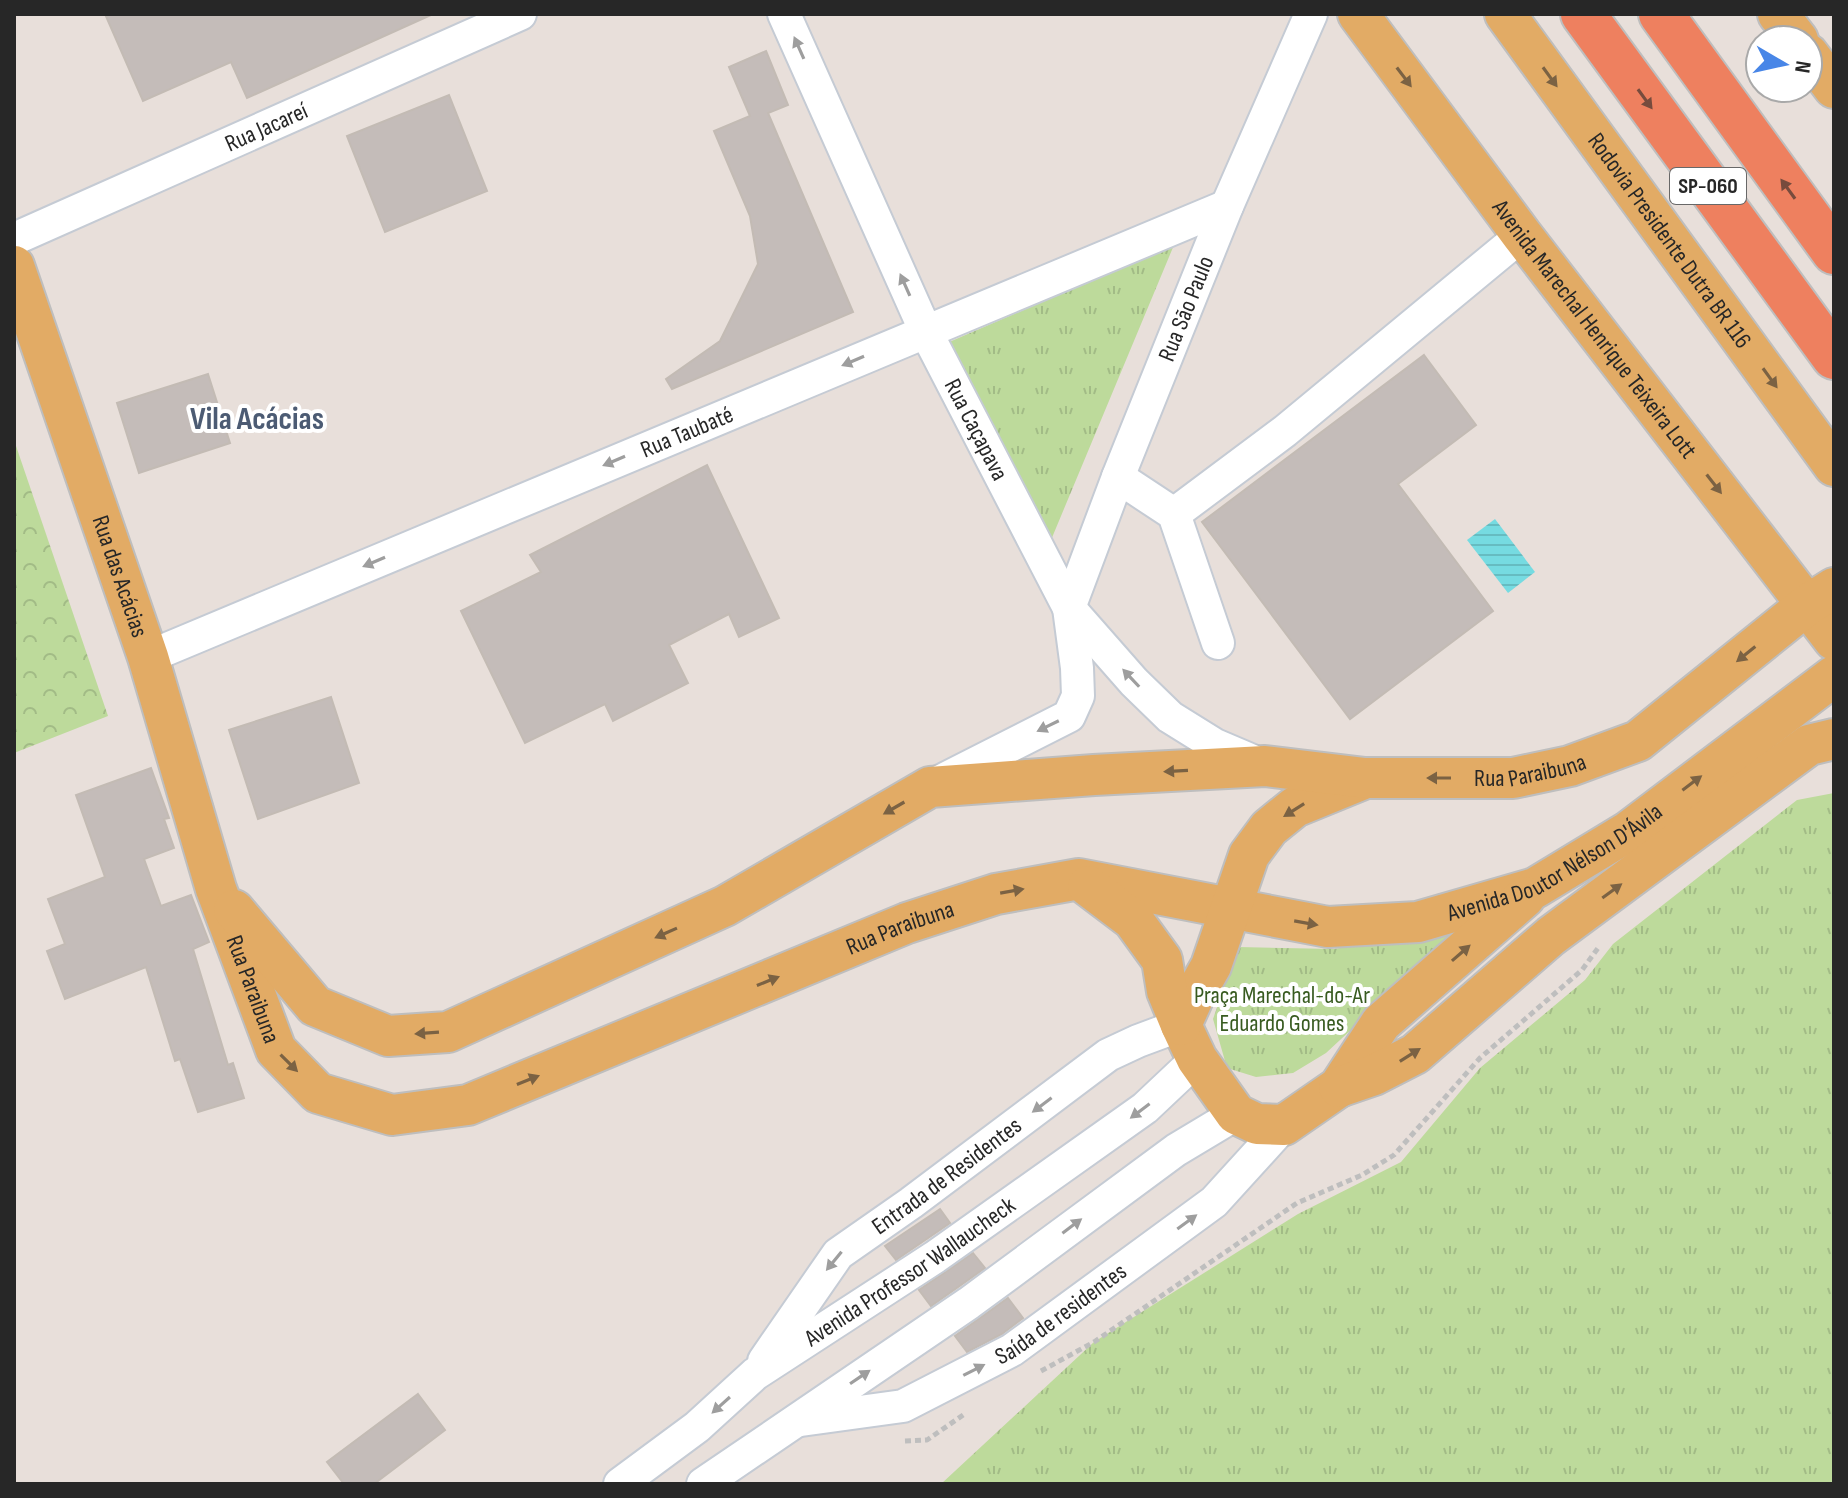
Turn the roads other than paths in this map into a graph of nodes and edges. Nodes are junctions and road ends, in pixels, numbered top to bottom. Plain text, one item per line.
1 (520, 14) edge
2 (784, 14) edge
3 (1311, 14) edge
4 (1358, 14) edge
5 (1505, 14) edge
6 (1583, 14) edge
7 (1661, 14) edge
8 (1227, 206) junction
9 (1522, 235) junction
10 (14, 239) edge
11 (1834, 252) edge
12 (14, 266) edge
13 (925, 330) junction
14 (1834, 357) edge
15 (1834, 466) edge
16 (1118, 477) junction
17 (1174, 514) junction
18 (1821, 597) edge
19 (1069, 608) junction
20 (1834, 640) edge
21 (1218, 643) dead end
22 (148, 657) junction
23 (1834, 676) edge
24 (1834, 739) edge
25 (1265, 766) junction
26 (1365, 778) junction
27 (930, 787) junction
28 (1079, 879) junction
29 (1535, 888) junction
30 (216, 889) junction
31 (1230, 910) junction
32 (1189, 1042) junction
33 (1339, 1087) junction
34 (1236, 1114) junction
35 (1284, 1125) junction
36 (755, 1374) junction
37 (794, 1421) junction
38 (620, 1484) edge
39 (703, 1484) edge

1 - 10 street, Rua Jacareí
13 -> 2 street, Rua Caçapava
3 - 8 street, Rua São Paulo
4 -> 9 main road, Avenida Marechal Henrique Teixeira Lott
5 -> 15 main road, Rodovia Presidente Dutra BR 116
6 -> 14 highway, SP-060
11 -> 7 highway, SP-060
8 - 13 street, Rua Taubaté
8 - 16 street, Rua São Paulo
9 - 17 street
9 -> 18 main road, Avenida Marechal Henrique Teixeira Lott
12 - 22 main road, Rua das Acácias
13 - 19 street, Rua Caçapava
13 -> 22 street, Rua Taubaté
16 - 17 street
16 - 19 street, Rua São Paulo
17 - 21 street
18 - 20 main road, Avenida Marechal Henrique Teixeira Lott
18 -> 26 main road, Rua Paraibuna
25 -> 19 street, Rua Caçapava
19 -> 27 street, Rua Paraibuna
22 - 30 main road, Rua das Acácias
29 -> 23 main road, Avenida Doutor Nélson D'Ávila
33 -> 24 main road
25 - 26 main road, Rua Paraibuna
25 -> 27 main road, Rua Paraibuna
26 -> 31 main road
27 -> 30 main road, Rua Paraibuna
30 -> 28 main road, Rua Paraibuna
28 - 31 main road, Rua Paraibuna
28 - 32 main road
31 -> 29 main road, Avenida Doutor Nélson D'Ávila
33 -> 29 main road
31 - 32 main road
32 - 34 main road
32 -> 36 street, Avenida Professor Wallaucheck
32 -> 36 street, Entrada de Residentes
33 - 35 main road
34 - 35 main road
37 -> 34 street
37 -> 35 street, Saída de residentes
36 -> 38 street, Avenida Professor Wallaucheck
37 - 39 street

